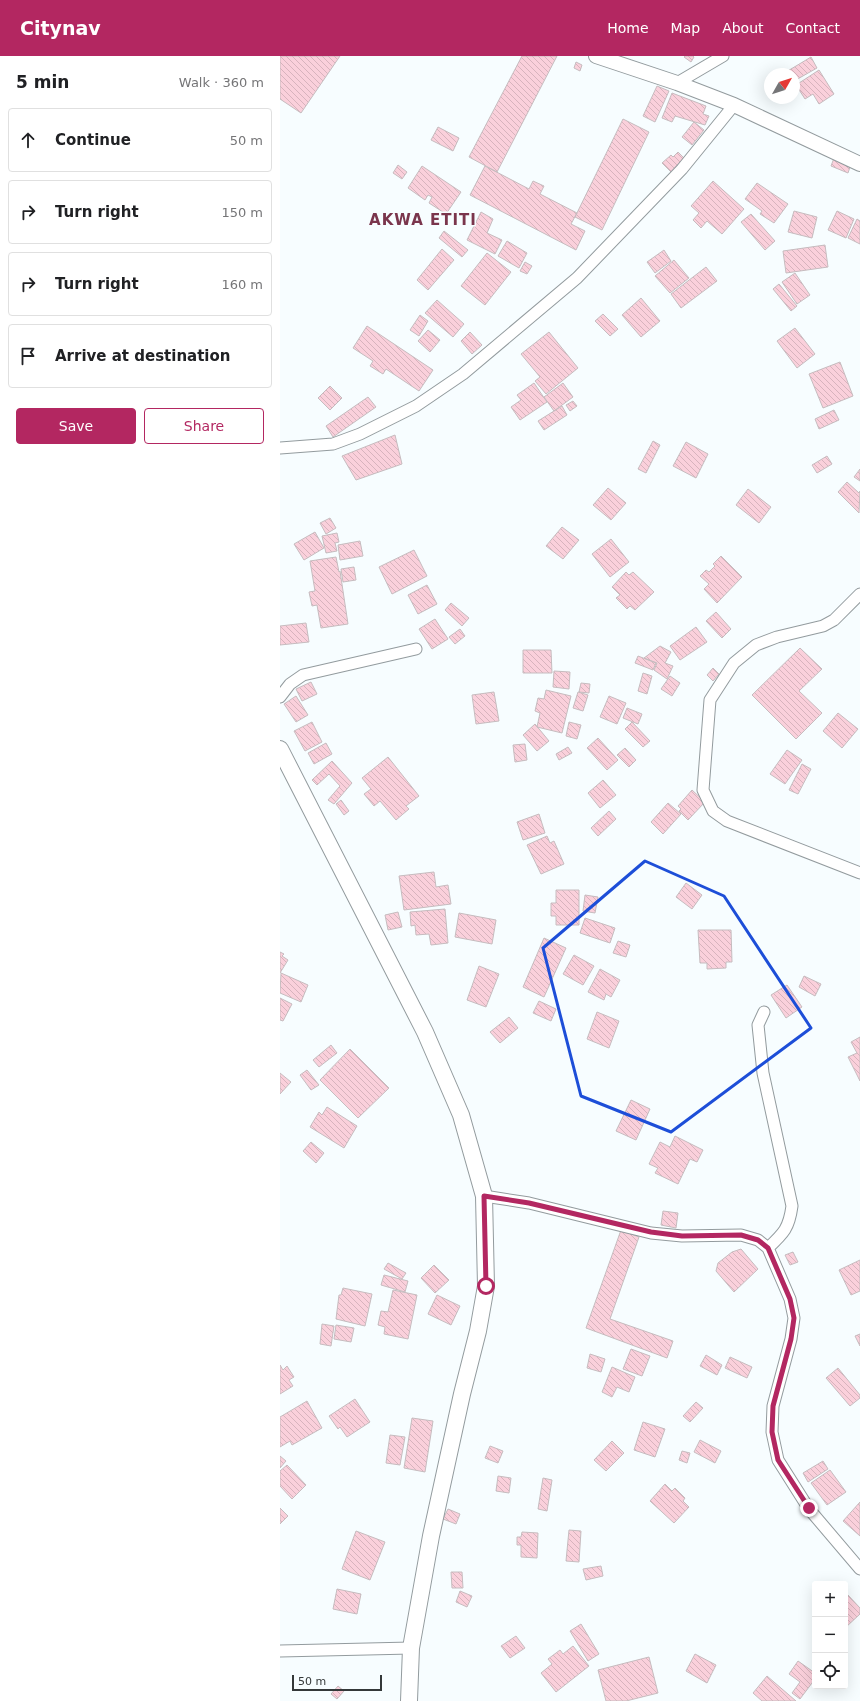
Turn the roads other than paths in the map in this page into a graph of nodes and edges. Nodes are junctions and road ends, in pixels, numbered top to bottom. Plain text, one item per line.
1 (596, 56) edge
2 (723, 56) edge
3 (677, 83) junction
4 (734, 105) junction
5 (860, 164) edge
6 (280, 448) edge
7 (860, 594) edge
8 (416, 649) dead end
9 (280, 697) edge
10 (280, 749) edge
11 (860, 873) edge
12 (764, 1012) dead end
13 (484, 1196) junction
14 (768, 1248) junction
15 (860, 1569) edge
16 (411, 1648) junction
17 (280, 1651) edge
18 (408, 1701) edge

1 - 3 street
2 - 3 street
3 - 4 street
4 - 5 street
4 - 6 street
7 - 11 street
8 - 9 street
10 - 13 main road
12 - 14 street
13 - 14 street
13 - 16 main road
14 - 15 street
16 - 17 street
16 - 18 main road

